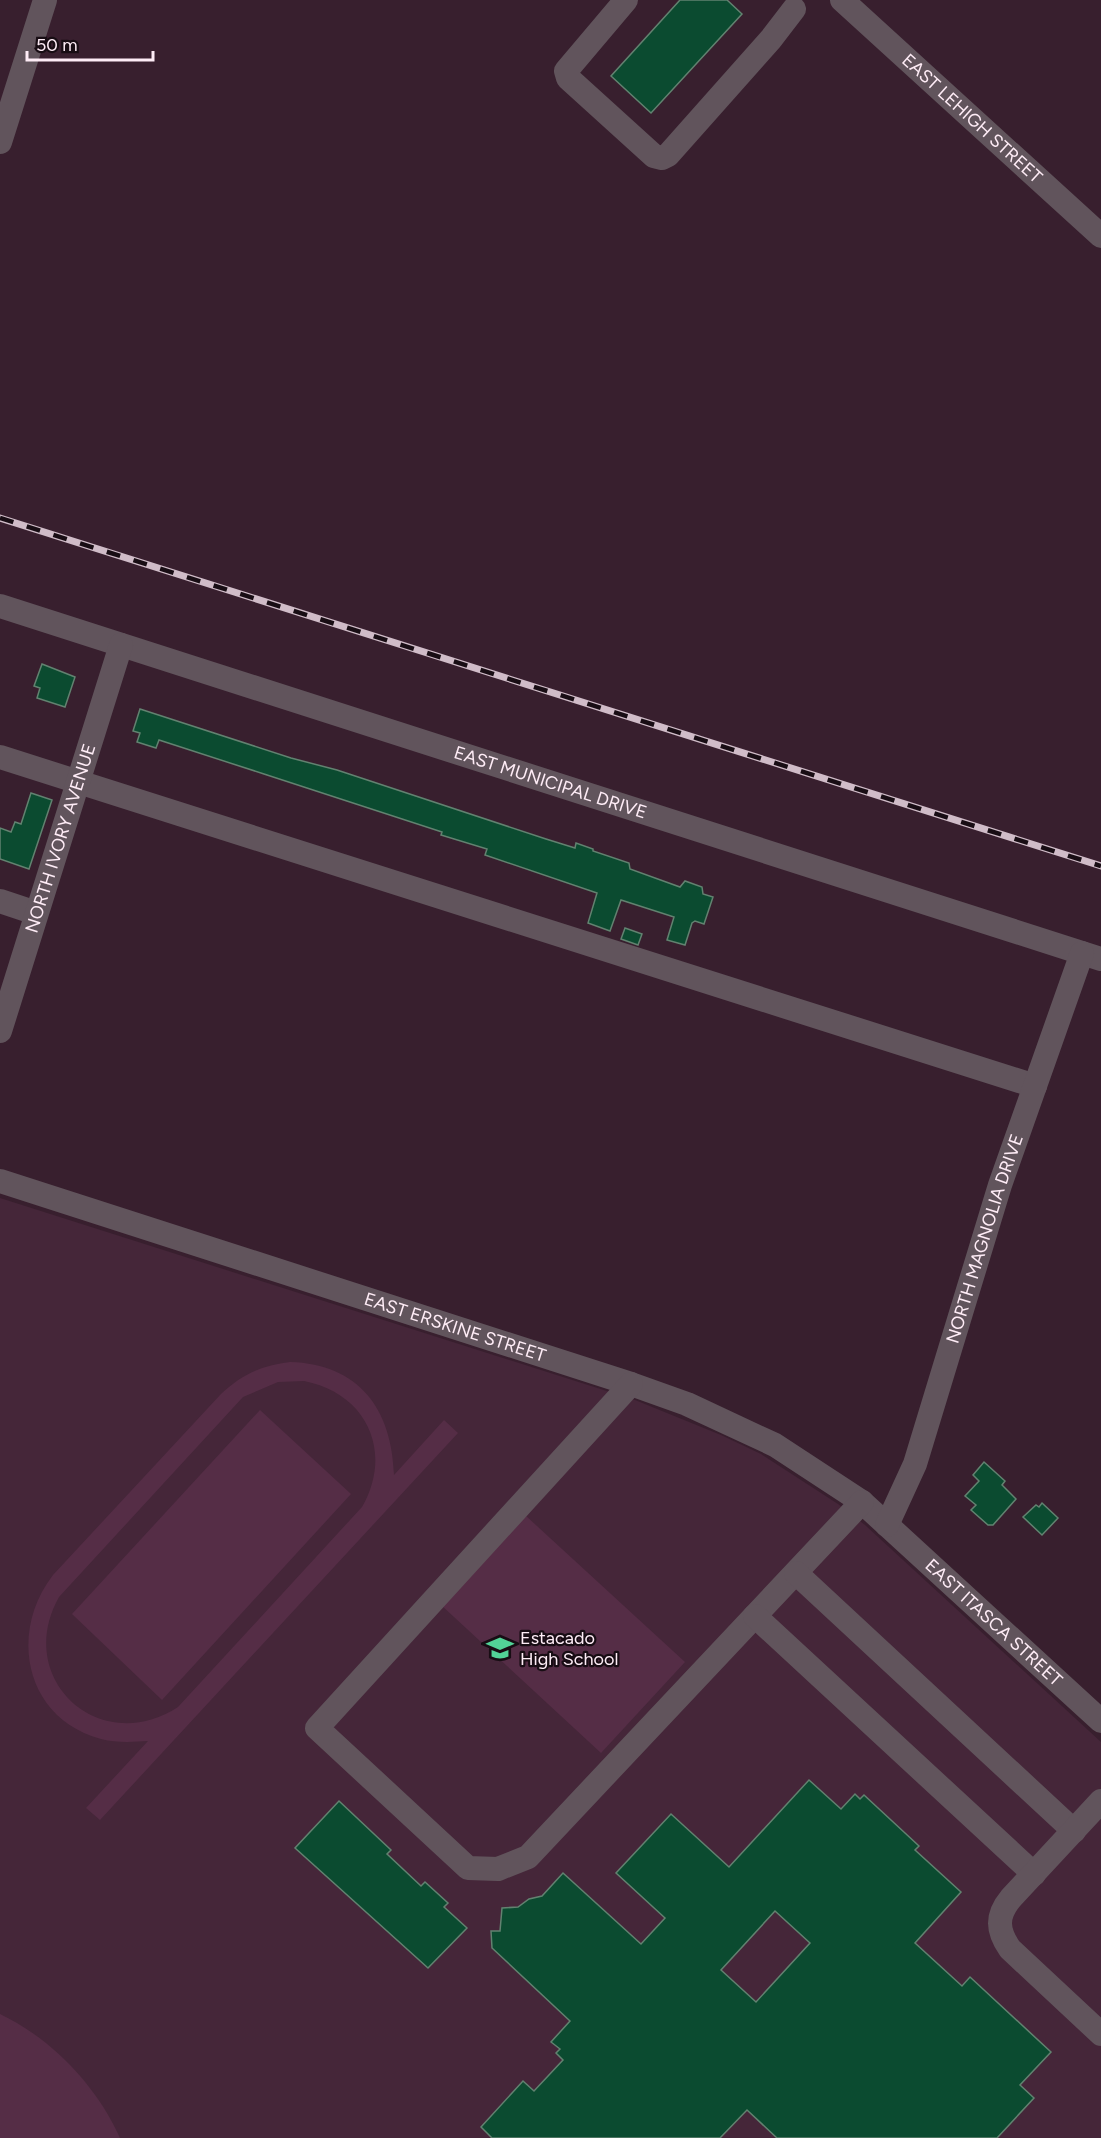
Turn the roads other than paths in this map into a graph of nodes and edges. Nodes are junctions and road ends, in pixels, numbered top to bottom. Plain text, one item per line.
1 (45, 0) edge
2 (626, 0) edge
3 (842, 0) edge
4 (790, 3) edge
5 (0, 142) edge
6 (1101, 236) edge
7 (0, 606) edge
8 (121, 645) junction
9 (0, 757) edge
10 (78, 782) junction
11 (0, 901) edge
12 (36, 913) junction
13 (1091, 956) edge
14 (0, 1031) edge
15 (1035, 1086) junction
16 (0, 1181) edge
17 (631, 1384) junction
18 (861, 1502) junction
19 (887, 1525) junction
20 (796, 1573) junction
21 (755, 1616) junction
22 (1101, 1720) edge
23 (1101, 1802) edge
24 (1074, 1831) junction
25 (1034, 1874) junction
26 (1101, 2034) edge

1 - 5 street
2 - 4 street
3 - 6 street, EAST LEHIGH STREET
7 - 8 street, EAST MUNICIPAL DRIVE
8 - 10 street, NORTH IVORY AVENUE
8 - 13 street, EAST MUNICIPAL DRIVE
9 - 10 street
10 - 12 street, NORTH IVORY AVENUE
10 - 15 street
11 - 12 street
12 - 14 street, NORTH IVORY AVENUE
13 - 15 street, NORTH MAGNOLIA DRIVE
15 - 19 street, NORTH MAGNOLIA DRIVE
16 - 17 street, EAST ERSKINE STREET
17 - 18 street, EAST ERSKINE STREET
17 - 21 street
18 - 19 street, EAST ERSKINE STREET
18 - 20 street
19 - 22 street, EAST ITASCA STREET
20 - 21 street
20 - 24 street
21 - 25 street
23 - 24 street
24 - 25 street
25 - 26 street

